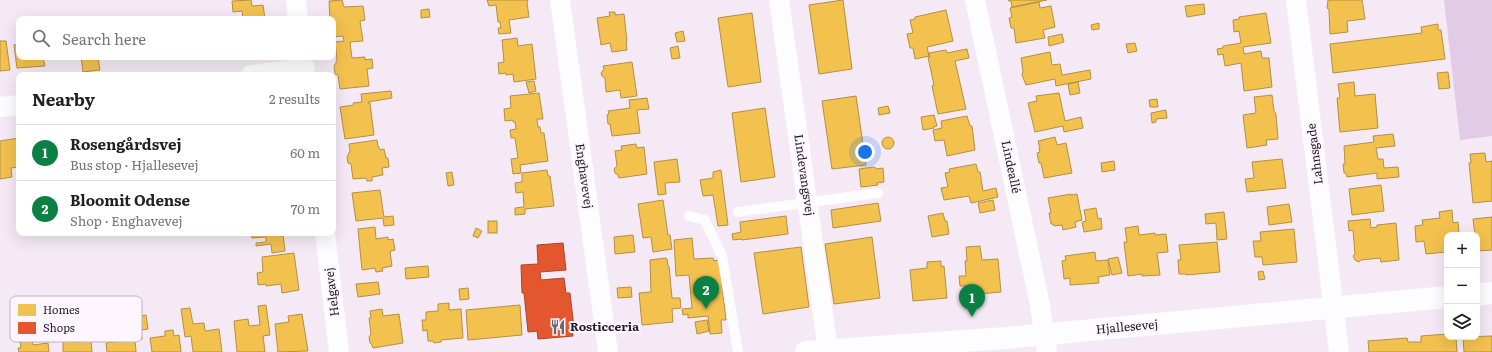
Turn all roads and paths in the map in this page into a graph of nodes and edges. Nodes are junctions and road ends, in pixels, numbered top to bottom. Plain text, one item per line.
1 (296, 0) edge
2 (560, 0) edge
3 (779, 0) edge
4 (975, 0) edge
5 (1296, 0) edge
6 (298, 16) edge
7 (305, 67) edge
8 (271, 72) edge
9 (16, 105) edge
10 (0, 107) edge
11 (878, 193) dead end
12 (808, 203) junction
13 (738, 212) dead end
14 (689, 216) dead end
15 (325, 236) edge
16 (1492, 293) edge
17 (1480, 294) edge
18 (1444, 298) edge
19 (1333, 309) junction
20 (1046, 343) edge
21 (828, 350) junction
22 (339, 352) edge
23 (608, 352) edge
24 (738, 352) edge
25 (806, 352) edge
26 (1339, 352) edge

1 - 6 street
2 - 23 street, Enghavevej
3 - 12 street, Lindevangsvej
4 - 20 street, Lindeallé
5 - 19 street, Lahnsgade
7 - 8 street
9 - 10 street
11 - 12 lane
12 - 13 lane
12 - 21 street, Lindevangsvej
14 - 24 lane
15 - 22 street, Helgavej
16 - 17 street
18 - 19 street, Hjallesevej
19 - 20 street, Hjallesevej
19 - 26 street, Lahnsgade
20 - 21 street, Hjallesevej
21 - 25 street, Hjallesevej

